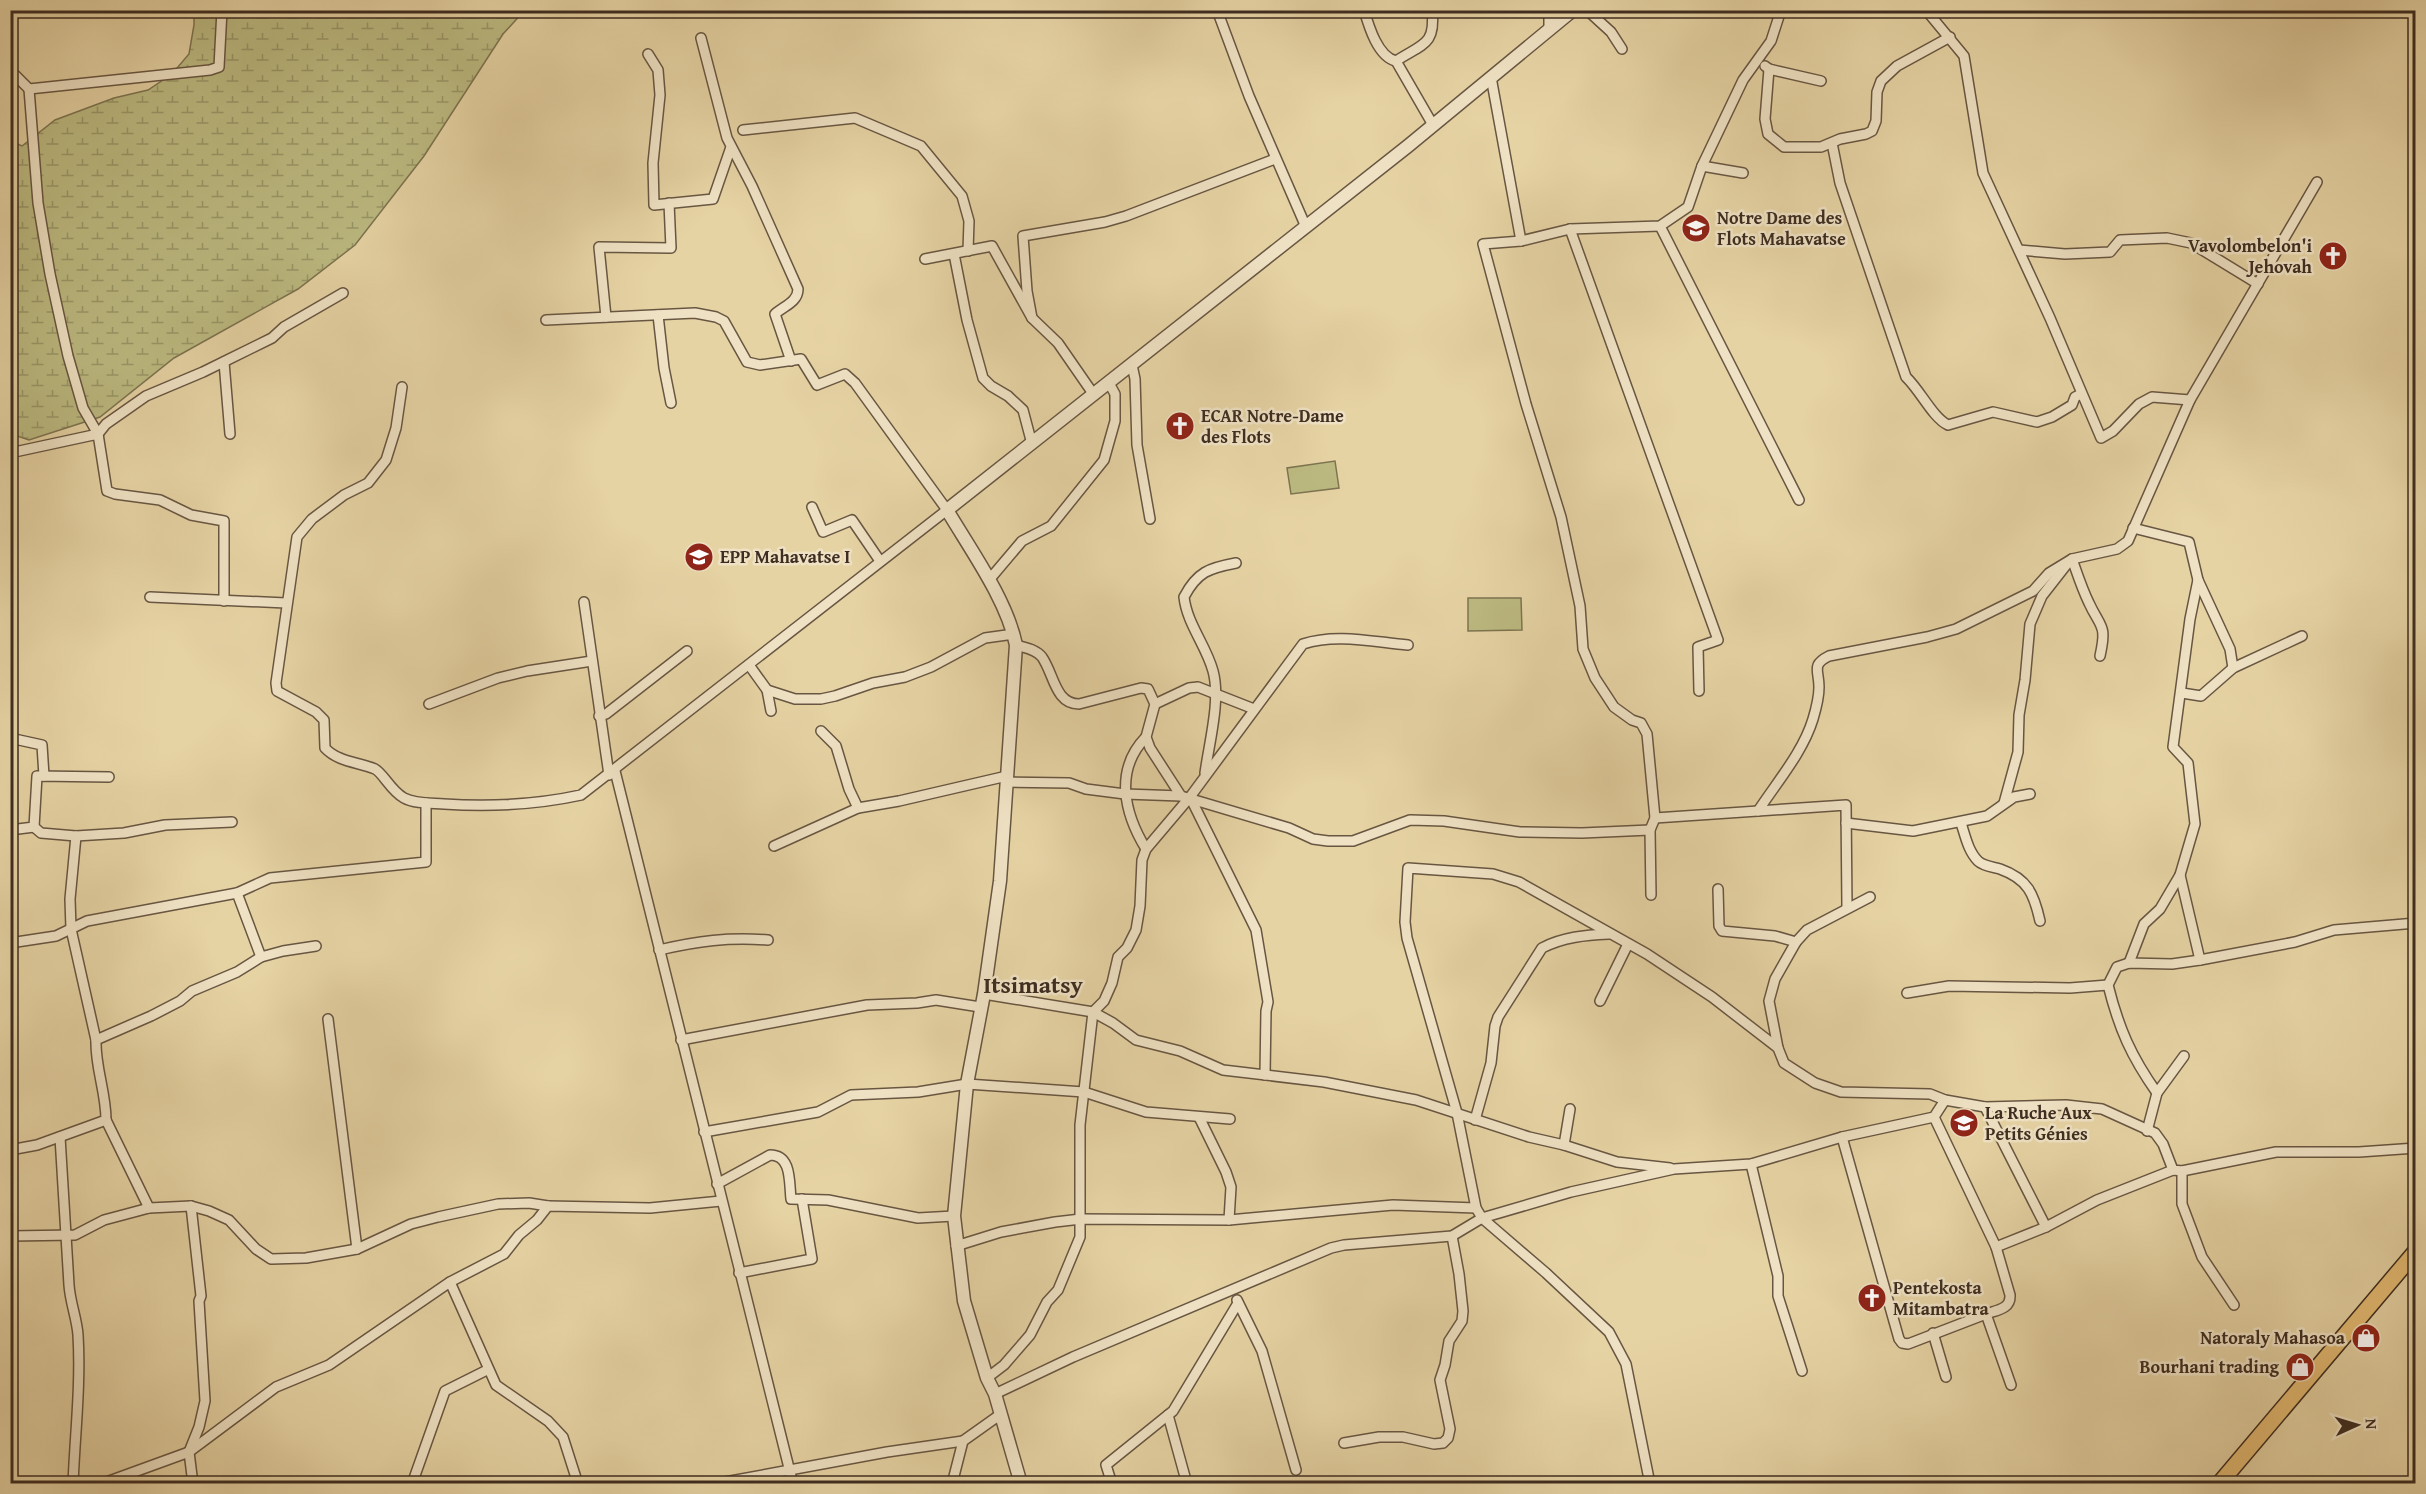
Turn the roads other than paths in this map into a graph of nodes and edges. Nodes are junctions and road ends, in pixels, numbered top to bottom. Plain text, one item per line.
1 (222, 10) edge
2 (1218, 10) edge
3 (1364, 10) edge
4 (1548, 10) edge
5 (1573, 10) edge
6 (1587, 10) edge
7 (1781, 10) edge
8 (1926, 10) edge
9 (1432, 11) edge
10 (1548, 30) junction
11 (1950, 37) junction
12 (701, 38) dead end
13 (1622, 49) dead end
14 (648, 54) dead end
15 (1759, 60) junction
16 (1396, 61) junction
17 (1769, 69) junction
18 (10, 75) edge
19 (1491, 77) junction
20 (1821, 81) dead end
21 (29, 89) junction
22 (1433, 125) junction
23 (744, 130) dead end
24 (1832, 143) junction
25 (731, 147) junction
26 (1275, 159) junction
27 (1702, 166) junction
28 (1743, 173) dead end
29 (2317, 183) dead end
30 (669, 203) junction
31 (1660, 226) junction
32 (1306, 227) junction
33 (1570, 230) junction
34 (1521, 241) junction
35 (2019, 250) junction
36 (968, 251) junction
37 (954, 254) junction
38 (925, 259) dead end
39 (2258, 284) junction
40 (343, 293) dead end
41 (658, 315) junction
42 (606, 317) junction
43 (1032, 318) junction
44 (546, 320) dead end
45 (791, 360) junction
46 (224, 362) junction
47 (1132, 365) junction
48 (1109, 383) junction
49 (402, 387) dead end
50 (2082, 394) junction
51 (1094, 395) junction
52 (2190, 400) junction
53 (670, 403) dead end
54 (98, 434) junction
55 (230, 434) dead end
56 (1032, 444) junction
57 (10, 453) edge
58 (1799, 500) dead end
59 (812, 507) dead end
60 (946, 510) junction
61 (1150, 519) dead end
62 (2133, 528) junction
63 (2072, 559) junction
64 (880, 561) junction
65 (1236, 563) dead end
66 (989, 580) junction
67 (2198, 580) junction
68 (150, 597) dead end
69 (224, 601) junction
70 (584, 602) dead end
71 (286, 603) junction
72 (2302, 636) dead end
73 (1015, 639) junction
74 (1408, 645) dead end
75 (687, 651) dead end
76 (2100, 656) dead end
77 (592, 661) junction
78 (749, 665) junction
79 (2233, 668) junction
80 (767, 690) junction
81 (1699, 691) dead end
82 (1216, 693) junction
83 (2182, 693) junction
84 (429, 704) dead end
85 (1155, 704) junction
86 (1254, 709) junction
87 (771, 711) dead end
88 (599, 716) junction
89 (821, 731) dead end
90 (1146, 737) junction
91 (10, 738) edge
92 (612, 773) junction
93 (44, 776) junction
94 (1205, 776) junction
95 (109, 777) dead end
96 (1007, 779) junction
97 (1125, 794) junction
98 (2030, 794) dead end
99 (1185, 796) junction
100 (426, 803) junction
101 (2004, 803) junction
102 (858, 807) junction
103 (1758, 811) junction
104 (1655, 818) junction
105 (232, 822) dead end
106 (1846, 823) junction
107 (1961, 823) junction
108 (34, 827) junction
109 (10, 830) edge
110 (1650, 830) junction
111 (76, 836) junction
112 (774, 846) dead end
113 (1146, 849) junction
114 (2180, 875) junction
115 (1718, 889) dead end
116 (237, 893) junction
117 (1651, 895) dead end
118 (1870, 897) dead end
119 (1847, 908) junction
120 (2040, 921) dead end
121 (2415, 923) edge
122 (71, 929) junction
123 (1609, 934) junction
124 (768, 940) dead end
125 (1796, 942) junction
126 (10, 943) edge
127 (1628, 944) junction
128 (316, 946) dead end
129 (659, 950) junction
130 (261, 957) junction
131 (2199, 960) junction
132 (2129, 963) junction
133 (2108, 985) junction
134 (1907, 993) dead end
135 (984, 994) junction
136 (1600, 1001) dead end
137 (980, 1007) junction
138 (1093, 1012) junction
139 (328, 1019) dead end
140 (96, 1040) junction
141 (681, 1040) junction
142 (1778, 1048) junction
143 (2184, 1056) dead end
144 (1265, 1075) junction
145 (967, 1084) junction
146 (1084, 1092) junction
147 (2157, 1093) junction
148 (1945, 1100) junction
149 (1986, 1107) junction
150 (1570, 1109) dead end
151 (1457, 1113) junction
152 (1199, 1117) junction
153 (1934, 1117) junction
154 (1230, 1119) dead end
155 (106, 1120) junction
156 (1475, 1120) junction
157 (2147, 1131) junction
158 (704, 1132) junction
159 (60, 1137) junction
160 (1842, 1137) junction
161 (1564, 1145) junction
162 (2415, 1148) edge
163 (10, 1150) edge
164 (1751, 1164) junction
165 (1674, 1169) junction
166 (2178, 1170) junction
167 (717, 1184) junction
168 (802, 1199) junction
169 (722, 1201) junction
170 (191, 1206) junction
171 (548, 1206) junction
172 (149, 1208) junction
173 (1476, 1208) junction
174 (954, 1216) junction
175 (1482, 1218) junction
176 (1081, 1219) junction
177 (1229, 1220) junction
178 (2046, 1227) junction
179 (10, 1236) edge
180 (65, 1236) junction
181 (1452, 1236) junction
182 (956, 1246) junction
183 (1996, 1247) junction
184 (357, 1249) junction
185 (2415, 1251) edge
186 (739, 1273) junction
187 (450, 1282) junction
188 (1233, 1289) junction
189 (1238, 1303) junction
190 (2234, 1305) dead end
191 (1986, 1314) junction
192 (1933, 1333) junction
193 (488, 1370) junction
194 (1802, 1371) dead end
195 (1946, 1377) dead end
196 (987, 1378) junction
197 (2011, 1385) dead end
198 (995, 1394) junction
199 (1000, 1414) junction
200 (1168, 1415) junction
201 (963, 1441) junction
202 (1344, 1443) dead end
203 (189, 1452) junction
204 (790, 1468) junction
205 (1296, 1470) dead end
206 (73, 1484) edge
207 (101, 1484) edge
208 (193, 1484) edge
209 (412, 1484) edge
210 (578, 1484) edge
211 (714, 1484) edge
212 (793, 1484) edge
213 (952, 1484) edge
214 (1021, 1484) edge
215 (1112, 1484) edge
216 (1187, 1484) edge
217 (1650, 1484) edge
218 (2219, 1484) edge

1 - 21 street
2 - 26 street
3 - 16 street
4 - 10 street
5 - 10 street
6 - 13 street
7 - 15 street
8 - 11 street
9 - 16 street
10 - 19 street
11 - 24 street
11 - 35 street
12 - 25 street
14 - 30 street
15 - 17 street
15 - 27 street
16 - 22 street
17 - 20 street
17 - 24 street
18 - 21 street
19 - 22 street
19 - 34 street
21 - 54 street
22 - 32 street
23 - 36 street
24 - 50 street
25 - 30 street
25 - 45 street
26 - 32 street
26 - 43 street
27 - 28 street
27 - 31 street
29 - 39 street
30 - 42 street
31 - 33 street
31 - 58 street
32 - 47 street
33 - 34 street
33 - 81 street
34 - 104 street
35 - 39 street
35 - 50 street
36 - 37 street
36 - 43 street
37 - 38 street
37 - 56 street
39 - 52 street
40 - 46 street
41 - 42 street
41 - 45 street
41 - 53 street
42 - 44 street
43 - 51 street
45 - 60 street
46 - 54 street
46 - 55 street
47 - 48 street
47 - 61 street
48 - 51 street
48 - 66 street
49 - 71 street
50 - 52 street
51 - 56 street
52 - 62 street
54 - 57 street
54 - 69 street
56 - 60 street
59 - 64 street
60 - 64 street
60 - 66 street
62 - 63 street
62 - 67 street
63 - 76 street
63 - 101 street
63 - 103 street
64 - 78 street
65 - 82 street
66 - 73 street
67 - 79 street
67 - 83 street
68 - 69 street
69 - 71 street
70 - 77 street
71 - 100 street
72 - 79 street
73 - 80 street
73 - 85 street
73 - 96 street
74 - 86 street
75 - 88 street
77 - 84 street
77 - 88 street
78 - 80 street
78 - 92 street
79 - 83 street
80 - 87 street
82 - 85 street
82 - 86 street
82 - 94 street
83 - 114 street
85 - 90 street
86 - 94 street
88 - 92 street
89 - 102 street
90 - 97 street
90 - 99 street
91 - 93 street
92 - 100 street
92 - 129 street
93 - 95 street
93 - 108 street
94 - 99 street
96 - 97 street
96 - 102 street
96 - 135 street
97 - 99 street
97 - 113 street
98 - 101 street
99 - 110 street
99 - 113 street
99 - 144 street
100 - 116 street
101 - 107 street
102 - 112 street
103 - 104 street
103 - 106 street
104 - 110 street
105 - 111 street
106 - 107 street
106 - 119 street
107 - 120 street
108 - 109 street
108 - 111 street
110 - 117 street
111 - 122 street
113 - 138 street
114 - 131 street
114 - 132 street
115 - 125 street
116 - 122 street
116 - 130 street
118 - 119 street
119 - 125 street
121 - 131 street
122 - 126 street
122 - 140 street
123 - 127 street
123 - 151 street
123 - 156 street
124 - 129 street
125 - 142 street
127 - 136 street
127 - 142 street
128 - 130 street
129 - 141 street
130 - 140 street
131 - 132 street
132 - 133 street
133 - 134 street
133 - 147 street
135 - 137 street
135 - 138 street
137 - 141 street
137 - 145 street
138 - 144 street
138 - 146 street
139 - 184 street
140 - 155 street
141 - 158 street
142 - 148 street
143 - 147 street
144 - 151 street
145 - 146 street
145 - 158 street
145 - 174 street
146 - 152 street
146 - 176 street
147 - 157 street
148 - 149 street
148 - 153 street
149 - 157 street
149 - 178 street
150 - 161 street
151 - 156 street
151 - 173 street
152 - 154 street
152 - 177 street
153 - 160 street
153 - 183 street
155 - 159 street
155 - 172 street
156 - 161 street
157 - 166 street
158 - 167 street
159 - 163 street
159 - 180 street
160 - 164 street
160 - 192 street
161 - 165 street
162 - 166 street
164 - 165 street
164 - 194 street
165 - 175 street
166 - 178 street
166 - 190 street
167 - 168 street
167 - 169 street
168 - 174 street
168 - 186 street
169 - 171 street
169 - 186 street
170 - 172 street
170 - 184 street
170 - 203 street
171 - 184 street
171 - 187 street
172 - 180 street
173 - 175 street
173 - 177 street
174 - 182 street
175 - 181 street
175 - 217 street
176 - 177 street
176 - 182 street
176 - 196 street
178 - 183 street
179 - 180 street
180 - 206 street
181 - 188 street
181 - 202 street
182 - 196 street
183 - 191 street
185 - 218 main road
186 - 204 street
187 - 193 street
187 - 203 street
188 - 189 street
188 - 198 street
189 - 200 street
189 - 205 street
191 - 192 street
191 - 197 street
192 - 195 street
193 - 209 street
193 - 210 street
196 - 198 street
198 - 199 street
199 - 201 street
199 - 214 street
200 - 215 street
200 - 216 street
201 - 204 street
201 - 213 street
203 - 207 street
203 - 208 street
204 - 211 street
204 - 212 street

